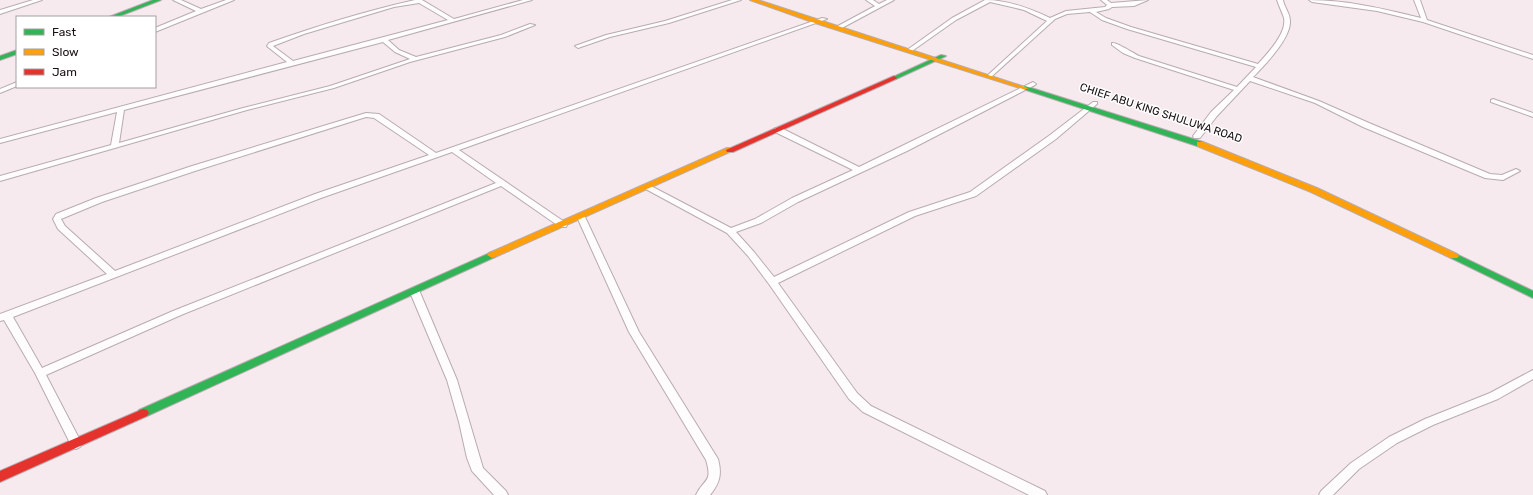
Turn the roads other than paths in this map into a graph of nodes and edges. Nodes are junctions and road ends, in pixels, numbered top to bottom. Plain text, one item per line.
1 (39, 0) edge
2 (158, 0) edge
3 (176, 0) edge
4 (231, 0) edge
5 (419, 0) edge
6 (505, 0) edge
7 (529, 0) edge
8 (738, 0) edge
9 (753, 0) edge
10 (766, 0) edge
11 (869, 0) edge
12 (891, 0) edge
13 (989, 0) edge
14 (1104, 0) edge
15 (1144, 0) edge
16 (1280, 0) edge
17 (1312, 0) edge
18 (1417, 0) edge
19 (513, 4) junction
20 (1110, 5) junction
21 (878, 6) junction
22 (1090, 10) junction
23 (200, 11) junction
24 (0, 12) edge
25 (115, 16) edge
26 (452, 20) junction
27 (820, 20) junction
28 (1050, 20) junction
29 (1425, 21) junction
30 (532, 26) dead end
31 (841, 26) junction
32 (156, 30) edge
33 (383, 40) junction
34 (1114, 44) dead end
35 (578, 46) dead end
36 (913, 49) junction
37 (16, 52) edge
38 (1533, 57) edge
39 (0, 58) edge
40 (940, 58) junction
41 (416, 59) junction
42 (292, 63) junction
43 (1259, 66) junction
44 (992, 74) junction
45 (1249, 78) junction
46 (16, 84) edge
47 (1030, 86) junction
48 (1238, 89) junction
49 (0, 91) edge
50 (1493, 101) dead end
51 (1092, 105) junction
52 (121, 109) junction
53 (1533, 115) edge
54 (778, 130) junction
55 (1197, 136) junction
56 (0, 141) edge
57 (116, 145) junction
58 (454, 150) junction
59 (435, 156) junction
60 (860, 170) junction
61 (1516, 172) dead end
62 (0, 179) edge
63 (502, 184) junction
64 (646, 187) junction
65 (1391, 216) dead end
66 (581, 217) junction
67 (563, 225) junction
68 (730, 231) junction
69 (1460, 249) dead end
70 (112, 274) junction
71 (772, 282) junction
72 (1533, 285) edge
73 (414, 290) junction
74 (1533, 295) edge
75 (3, 317) edge
76 (40, 373) junction
77 (1533, 374) edge
78 (76, 444) junction
79 (0, 477) edge
80 (502, 495) edge
81 (702, 495) edge
82 (1040, 495) edge
83 (1325, 495) edge

1 - 24 street
2 - 25 street
3 - 23 street
4 - 23 street
5 - 26 street
5 - 42 street
6 - 19 street
7 - 19 street
8 - 35 street
9 - 27 street
10 - 27 street, CHIEF ABU KING SHULUWA ROAD
11 - 21 street
12 - 21 street
13 - 28 street
13 - 36 street
14 - 20 street
15 - 20 street
16 - 43 street
17 - 29 street
18 - 29 street
19 - 26 street
20 - 22 street
21 - 31 street
22 - 28 street
22 - 43 street
23 - 32 street
26 - 33 street
27 - 31 street, CHIEF ABU KING SHULUWA ROAD
27 - 58 street
28 - 44 street
29 - 38 street
30 - 41 street
31 - 36 street, CHIEF ABU KING SHULUWA ROAD
33 - 41 street
33 - 42 street
34 - 48 street
36 - 40 street, CHIEF ABU KING SHULUWA ROAD
37 - 39 street
40 - 44 street, CHIEF ABU KING SHULUWA ROAD
40 - 54 street
41 - 57 street
42 - 52 street
43 - 45 street
44 - 47 street, CHIEF ABU KING SHULUWA ROAD
45 - 48 street
45 - 61 street
46 - 49 street
47 - 51 street, CHIEF ABU KING SHULUWA ROAD
47 - 60 street
48 - 55 street
50 - 53 street
51 - 55 street, CHIEF ABU KING SHULUWA ROAD
51 - 71 street
51 - 74 street
52 - 56 street
52 - 57 street
54 - 60 street
54 - 64 street
55 - 65 street, CHIEF ABU KING SHULUWA ROAD
57 - 62 street
58 - 59 street
58 - 63 street
59 - 70 street
59 - 70 street
60 - 68 street
63 - 67 street
63 - 76 street
64 - 66 street
64 - 68 street
66 - 67 street
66 - 81 street
67 - 73 street
68 - 71 street
69 - 72 street
70 - 75 street
71 - 82 street
73 - 78 street
73 - 80 street
75 - 76 street
76 - 78 street
77 - 83 street
78 - 79 street

